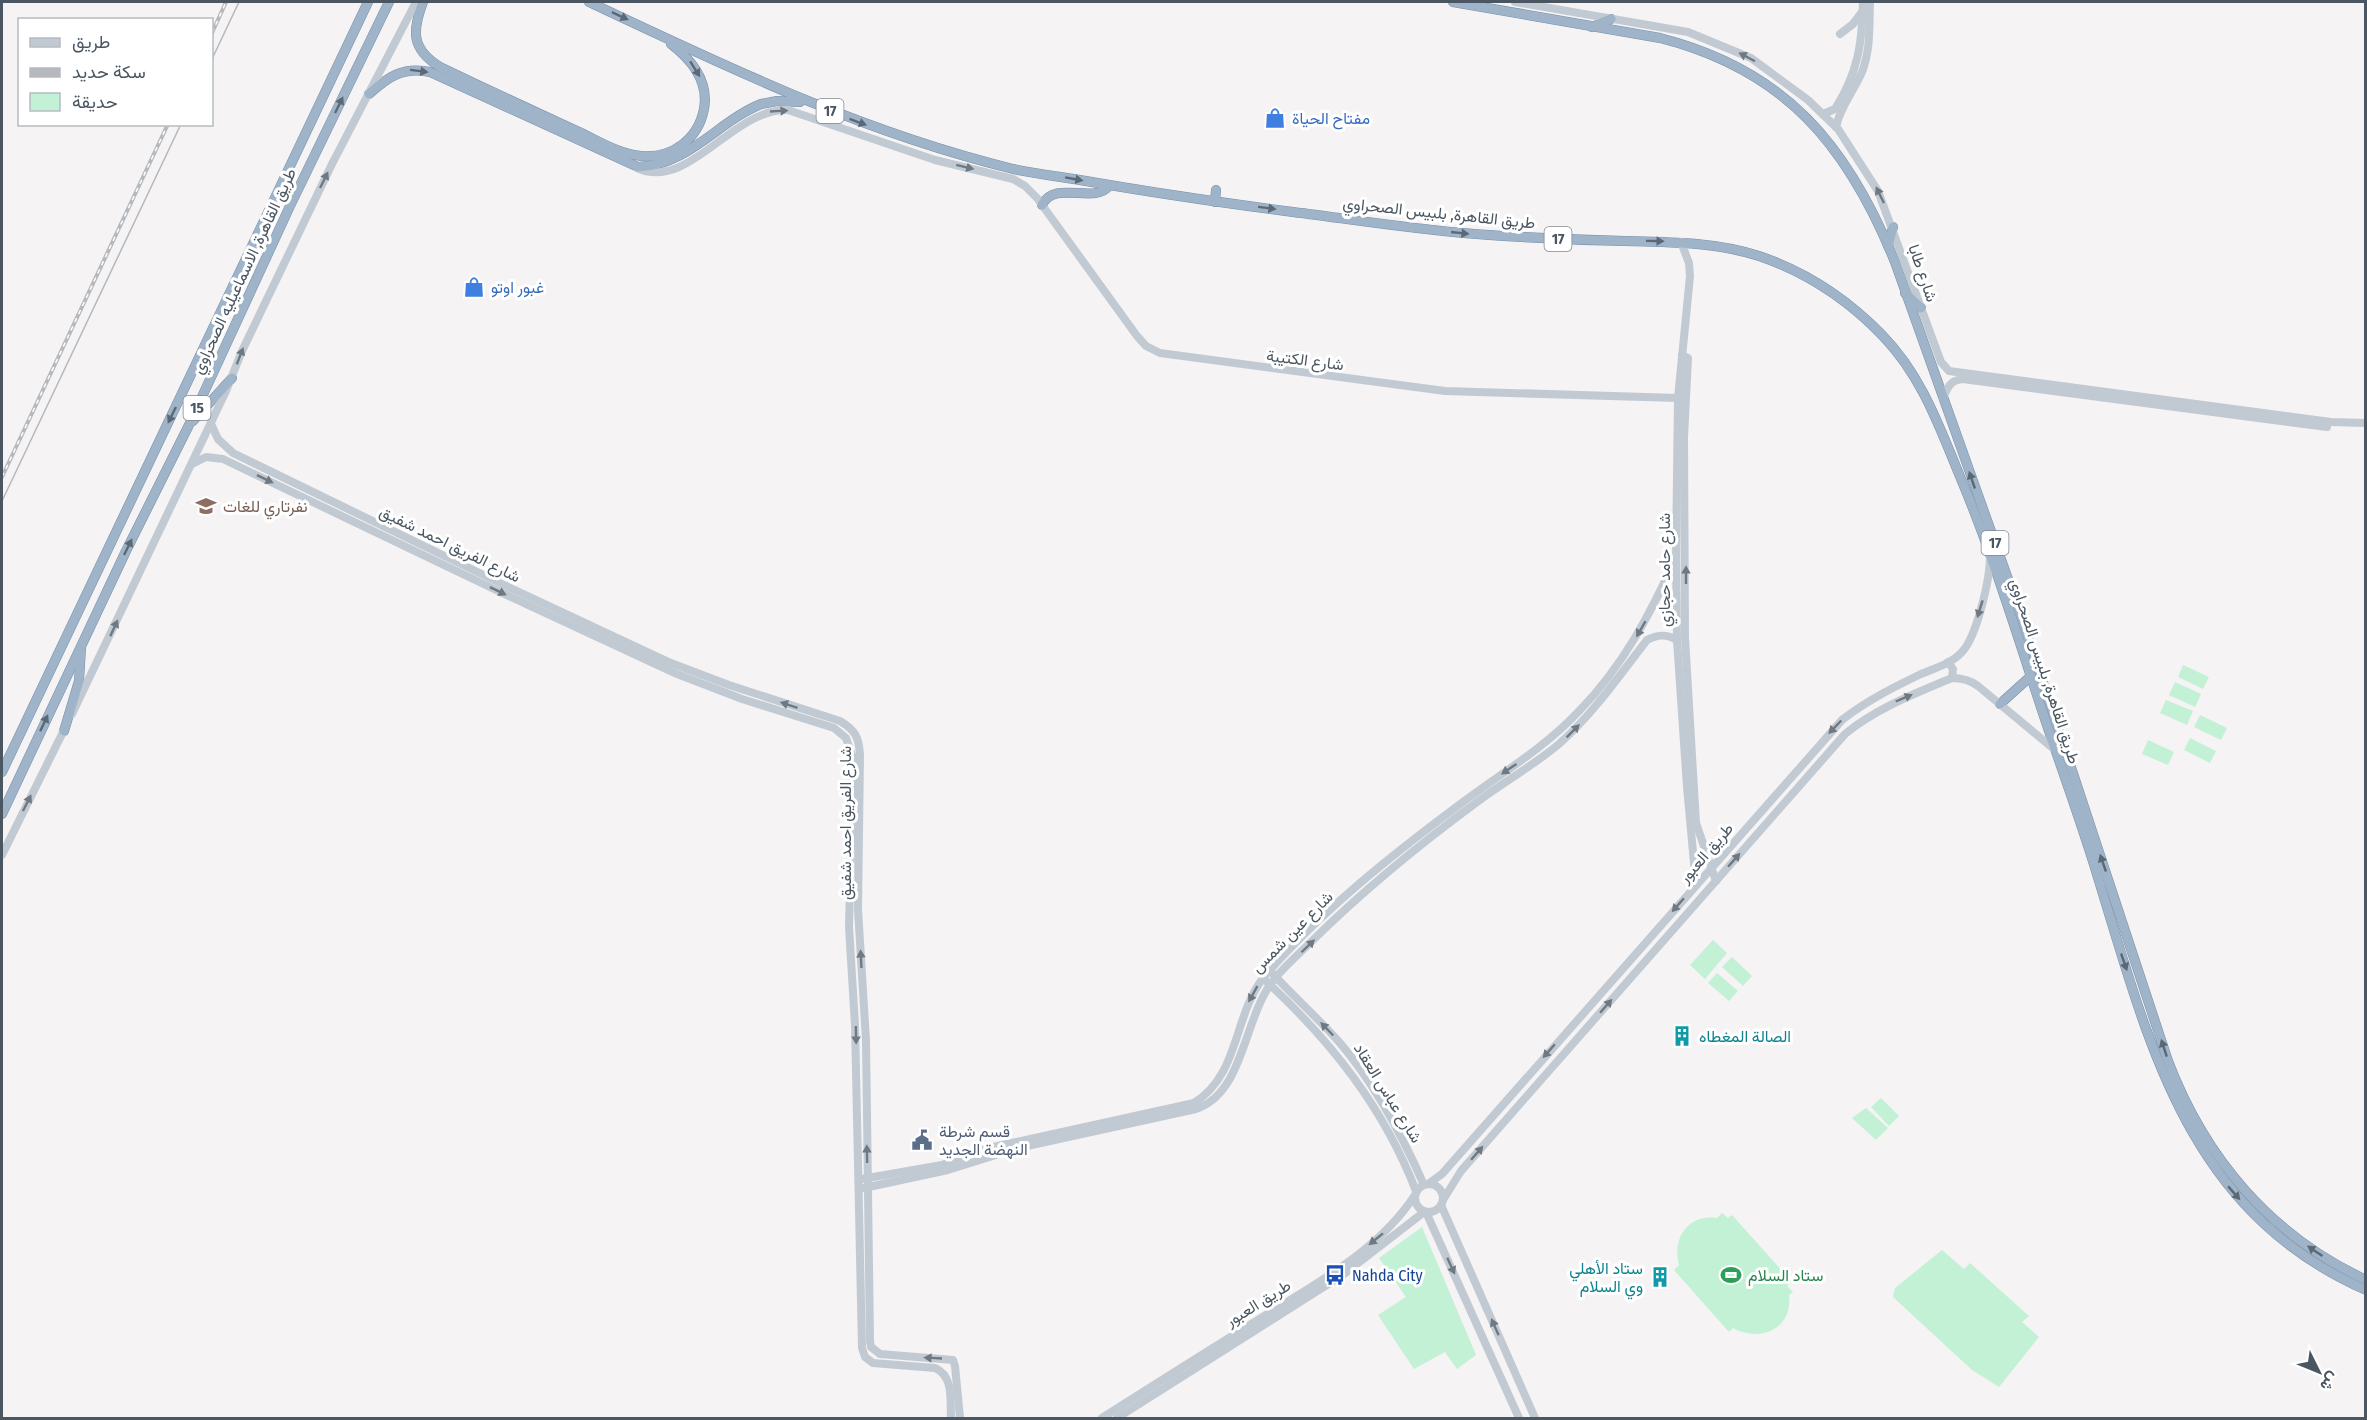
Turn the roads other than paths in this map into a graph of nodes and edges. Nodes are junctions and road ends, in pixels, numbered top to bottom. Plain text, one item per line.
1 (368, 2) edge
2 (389, 2) edge
3 (416, 2) edge
4 (423, 2) edge
5 (590, 2) edge
6 (1453, 2) edge
7 (1515, 2) edge
8 (1863, 2) edge
9 (1870, 2) edge
10 (1863, 11) junction
11 (1611, 19) junction
12 (1592, 27) junction
13 (651, 31) junction
14 (1840, 34) dead end
15 (369, 94) junction
16 (809, 103) junction
17 (1838, 111) junction
18 (1823, 114) junction
19 (1836, 127) junction
20 (634, 166) junction
21 (1109, 186) junction
22 (1216, 190) dead end
23 (1215, 202) junction
24 (1042, 204) junction
25 (1893, 227) junction
26 (1681, 242) junction
27 (1888, 246) junction
28 (1905, 293) junction
29 (1921, 308) junction
30 (1685, 356) junction
31 (1963, 376) junction
32 (232, 378) junction
33 (1678, 398) junction
34 (1943, 398) junction
35 (2366, 423) edge
36 (211, 424) junction
37 (189, 425) junction
38 (2366, 428) edge
39 (248, 461) junction
40 (192, 464) junction
41 (245, 470) junction
42 (1990, 552) junction
43 (1676, 557) junction
44 (1677, 640) junction
45 (81, 645) junction
46 (1948, 662) junction
47 (2031, 676) junction
48 (1952, 678) junction
49 (729, 685) junction
50 (744, 690) junction
51 (726, 693) junction
52 (742, 699) junction
53 (2000, 704) junction
54 (64, 731) junction
55 (2055, 750) junction
56 (2, 772) edge
57 (856, 801) junction
58 (2, 814) edge
59 (2, 855) edge
60 (1712, 867) junction
61 (1716, 881) junction
62 (1696, 884) junction
63 (1706, 893) junction
64 (2122, 920) junction
65 (2111, 922) junction
66 (2128, 938) junction
67 (2117, 942) junction
68 (1269, 970) junction
69 (1276, 977) junction
70 (1263, 978) junction
71 (1270, 984) junction
72 (863, 1184) junction
73 (1426, 1184) junction
74 (1416, 1193) junction
75 (1442, 1203) junction
76 (1425, 1212) junction
77 (2366, 1280) edge
78 (2366, 1290) edge
79 (1506, 1352) junction
80 (1492, 1358) junction
81 (951, 1419) edge
82 (960, 1419) edge
83 (1102, 1419) edge
84 (1117, 1419) edge
85 (1519, 1419) edge
86 (1535, 1419) edge

1 -> 56 highway, طريق القاهرة, الاسماعيليه الصحراوي / 15
37 -> 2 highway, طريق القاهرة, الاسماعيليه الصحراوي / 15
3 - 15 street
13 -> 4 highway
5 -> 13 highway, طريق القاهرة, بلبيس الصحراوي / 17
6 - 12 highway, طريق القاهرة, بلبيس الصحراوي / 17
7 - 11 street, شارع طابا
8 - 10 street
9 - 17 street
10 - 14 street
10 - 17 street
11 - 12 highway
18 -> 11 street, شارع طابا
12 - 27 highway, طريق القاهرة, بلبيس الصحراوي / 17
13 - 16 highway, طريق القاهرة, بلبيس الصحراوي / 17
15 -> 20 highway
32 -> 15 street
16 - 20 highway
16 -> 21 highway, طريق القاهرة, بلبيس الصحراوي / 17
17 - 18 street
17 - 19 street
18 - 19 street, شارع طابا
25 -> 19 street, شارع طابا
20 -> 24 street, شارع الكتيبة
21 - 23 highway, طريق القاهرة, بلبيس الصحراوي / 17
21 - 24 highway
22 - 23 highway
23 -> 26 highway, طريق القاهرة, بلبيس الصحراوي / 17
24 - 33 street, شارع الكتيبة
25 - 27 highway
25 - 29 street, شارع طابا
26 - 30 street, شارع حامد حجازي
26 - 42 highway, طريق القاهرة, بلبيس الصحراوي / 17
27 - 28 highway, طريق القاهرة, بلبيس الصحراوي / 17
28 - 29 highway
28 - 34 highway, طريق القاهرة, بلبيس الصحراوي / 17
29 - 31 street, شارع طابا
30 - 33 street, شارع حامد حجازي
60 -> 30 street, شارع حامد حجازي
31 - 34 street
31 - 35 street, شارع طابا
31 - 38 street, شارع طابا
32 - 36 street
32 - 37 highway
33 - 43 street, شارع حامد حجازي
64 -> 34 highway, طريق القاهرة, بلبيس الصحراوي / 17
36 - 39 street, شارع الفريق احمد شفيق
36 - 40 street
45 -> 37 highway, طريق القاهرة, الاسماعيليه الصحراوي / 15
39 - 41 street
39 - 49 street, شارع الفريق احمد شفيق
40 - 41 street, شارع الفريق احمد شفيق
54 -> 40 street
41 -> 51 street, شارع الفريق احمد شفيق
42 -> 46 street, طريق العبور
42 - 47 highway, طريق القاهرة, بلبيس الصحراوي / 17
43 - 44 street, شارع حامد حجازي
43 -> 68 street, شارع عين شمس
44 - 62 street, شارع حامد حجازي
69 -> 44 street, شارع عين شمس
45 - 54 highway
58 -> 45 highway, طريق القاهرة, الاسماعيليه الصحراوي / 15
46 - 48 street
46 -> 60 street, طريق العبور
47 - 53 highway
47 - 55 highway, طريق القاهرة, بلبيس الصحراوي / 17
48 - 53 street
61 -> 48 street, طريق العبور
49 - 50 street, شارع الفريق احمد شفيق
49 - 51 street
50 - 52 street
57 -> 50 street, شارع الفريق احمد شفيق
51 - 52 street, شارع الفريق احمد شفيق
52 - 57 street, شارع الفريق احمد شفيق
53 - 55 street
59 -> 54 street
55 - 65 highway, طريق القاهرة, بلبيس الصحراوي / 17
57 - 72 street, شارع الفريق احمد شفيق
60 - 61 street, شارع حامد حجازي
60 - 62 street, طريق العبور
61 - 63 street, طريق العبور
62 - 63 street
62 -> 73 street, طريق العبور
75 -> 63 street, طريق العبور
64 - 65 highway
64 - 66 highway, طريق القاهرة, بلبيس الصحراوي / 17
65 - 67 highway, طريق القاهرة, بلبيس الصحراوي / 17
66 - 67 highway
77 -> 66 highway, طريق القاهرة, بلبيس الصحراوي / 17
67 -> 78 highway, طريق القاهرة, بلبيس الصحراوي / 17
68 - 69 street, شارع عباس العقاد
68 - 70 street, شارع عين شمس
69 - 71 street, شارع عين شمس
73 -> 69 street, شارع عباس العقاد
70 - 71 street, شارع عباس العقاد
70 -> 72 street, شارع عين شمس
71 - 72 street, شارع عين شمس
71 - 74 street, شارع عباس العقاد
72 - 81 street, شارع الفريق احمد شفيق
82 -> 72 street, شارع الفريق احمد شفيق
73 - 74 street
73 - 75 street
74 - 76 street
74 -> 83 street, طريق العبور
75 - 76 street
79 -> 75 street
76 -> 80 street
76 - 84 street, طريق العبور
79 - 80 street
79 - 86 street
80 - 85 street

